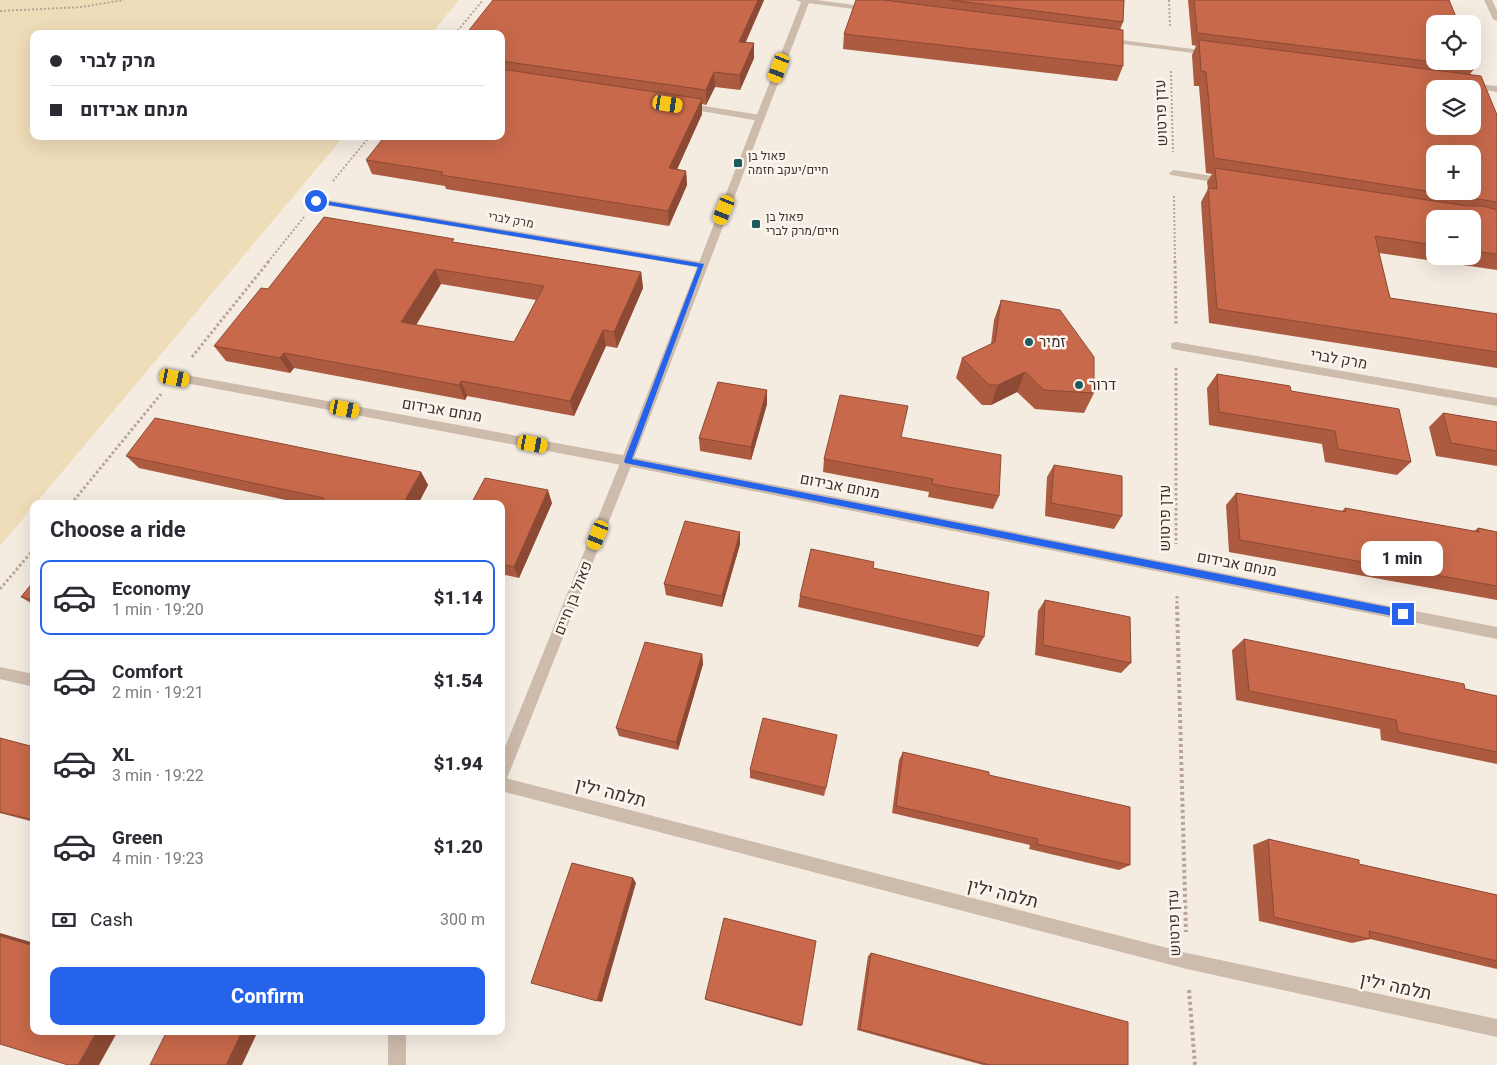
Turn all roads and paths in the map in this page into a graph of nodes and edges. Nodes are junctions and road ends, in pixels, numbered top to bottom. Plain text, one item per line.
1 (124, 0) edge
2 (483, 0) edge
3 (804, 0) edge
4 (1169, 0) edge
5 (1488, 0) edge
6 (874, 10) edge
7 (0, 11) edge
8 (1497, 19) edge
9 (458, 30) edge
10 (1101, 39) edge
11 (1170, 48) junction
12 (1220, 54) edge
13 (1481, 87) edge
14 (1497, 89) edge
15 (674, 105) edge
16 (760, 118) junction
17 (367, 140) edge
18 (1174, 173) junction
19 (1233, 182) edge
20 (316, 201) junction
21 (702, 265) junction
22 (1176, 346) junction
23 (175, 378) junction
24 (1497, 402) edge
25 (627, 461) junction
26 (74, 500) edge
27 (30, 553) edge
28 (1176, 569) junction
29 (0, 589) edge
30 (1497, 633) edge
31 (0, 673) edge
32 (30, 680) edge
33 (505, 766) edge
34 (505, 785) edge
35 (1186, 961) junction
36 (1497, 1028) edge
37 (398, 1035) edge
38 (397, 1065) edge
39 (1195, 1065) edge

1 - 7 path
2 - 9 path
3 - 6 street
3 - 16 street, פאול בן חיים
4 - 11 path, עדן פרטוש
5 - 8 street
10 - 11 street
11 - 12 street
11 - 18 path, עדן פרטוש
13 - 14 street
15 - 16 street
16 - 21 street, פאול בן חיים
17 - 20 path
18 - 19 street
18 - 22 path, עדן פרטוש
20 - 21 street, מרק לברי
20 - 23 path
21 - 25 street, פאול בן חיים
22 - 24 street, מרק לברי
22 - 28 path, עדן פרטוש
23 - 25 street, מנחם אבידום
23 - 26 path
25 - 28 street, מנחם אבידום
25 - 33 street, פאול בן חיים
27 - 29 path
28 - 30 street, מנחם אבידום
28 - 35 path, עדן פרטוש
31 - 32 street
34 - 35 street, תלמה ילין
35 - 36 street, תלמה ילין
35 - 39 path, עדן פרטוש
37 - 38 street

